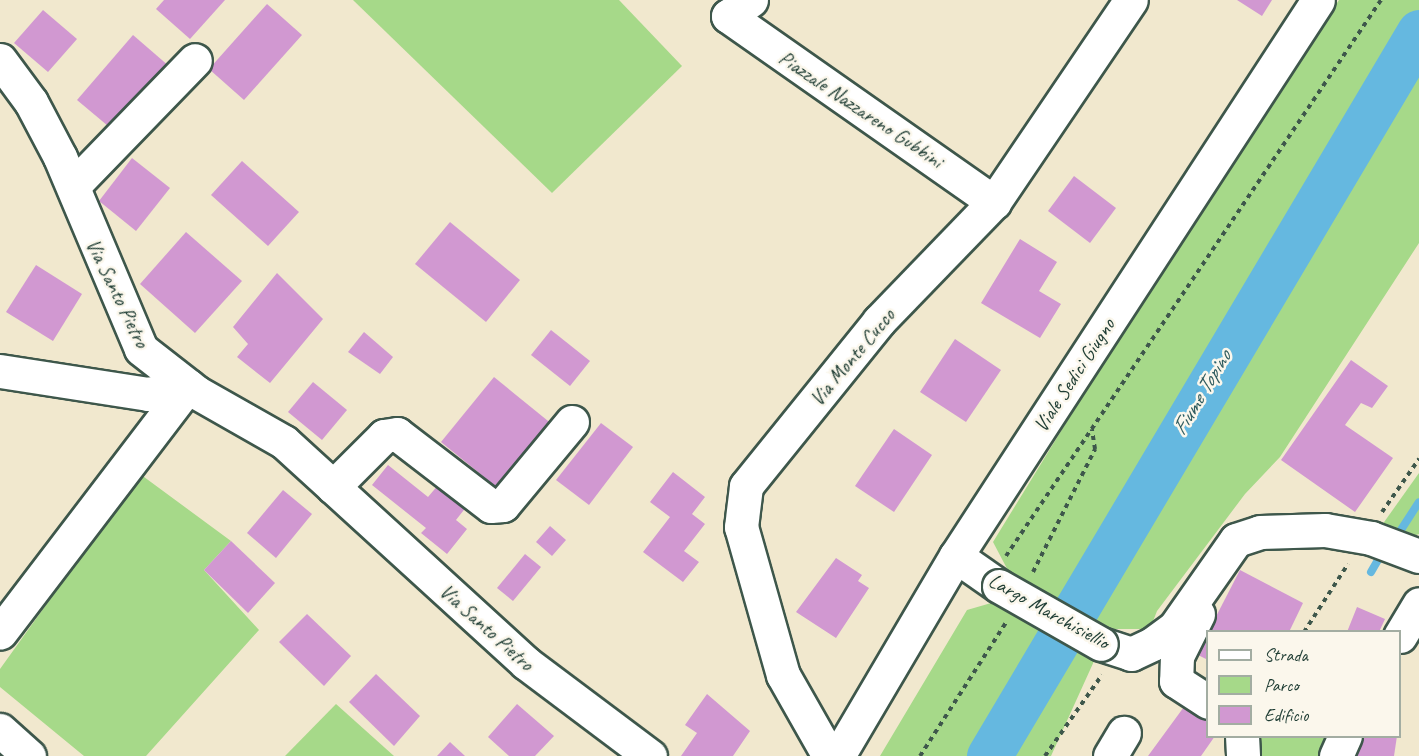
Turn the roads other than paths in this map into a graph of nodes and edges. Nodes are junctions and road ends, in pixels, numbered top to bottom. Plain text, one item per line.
1 (1131, 0) edge
2 (1318, 0) edge
3 (730, 5) edge
4 (0, 60) edge
5 (195, 60) dead end
6 (73, 186) junction
7 (994, 202) junction
8 (0, 371) edge
9 (188, 386) junction
10 (572, 422) dead end
11 (333, 487) junction
12 (1236, 540) junction
13 (1419, 556) edge
14 (977, 571) junction
15 (1419, 604) edge
16 (0, 633) edge
17 (1401, 634) edge
18 (1206, 701) edge
19 (0, 730) edge
20 (1242, 738) edge
21 (1344, 738) edge
22 (29, 756) edge
23 (650, 756) edge
24 (829, 756) edge
25 (838, 756) edge
26 (1243, 756) edge
27 (1336, 756) edge

1 - 7 street, Via Monte Cucco
2 - 14 street, Viale Sedici Giugno
3 - 7 street, Piazzale Nazzareno Gubbini
4 - 6 street, Via Santo Pietro
5 - 6 street
6 - 9 street, Via Santo Pietro
7 - 24 street, Via Monte Cucco
8 - 9 street
9 - 11 street, Via Santo Pietro
9 - 16 street
10 - 11 street
11 - 23 street, Via Santo Pietro
12 - 13 street
12 - 14 street, Largo Marchisiellio, bridge
12 - 18 street
14 - 25 street, Viale Sedici Giugno
15 - 17 street
19 - 22 street
20 - 26 street
21 - 27 street

